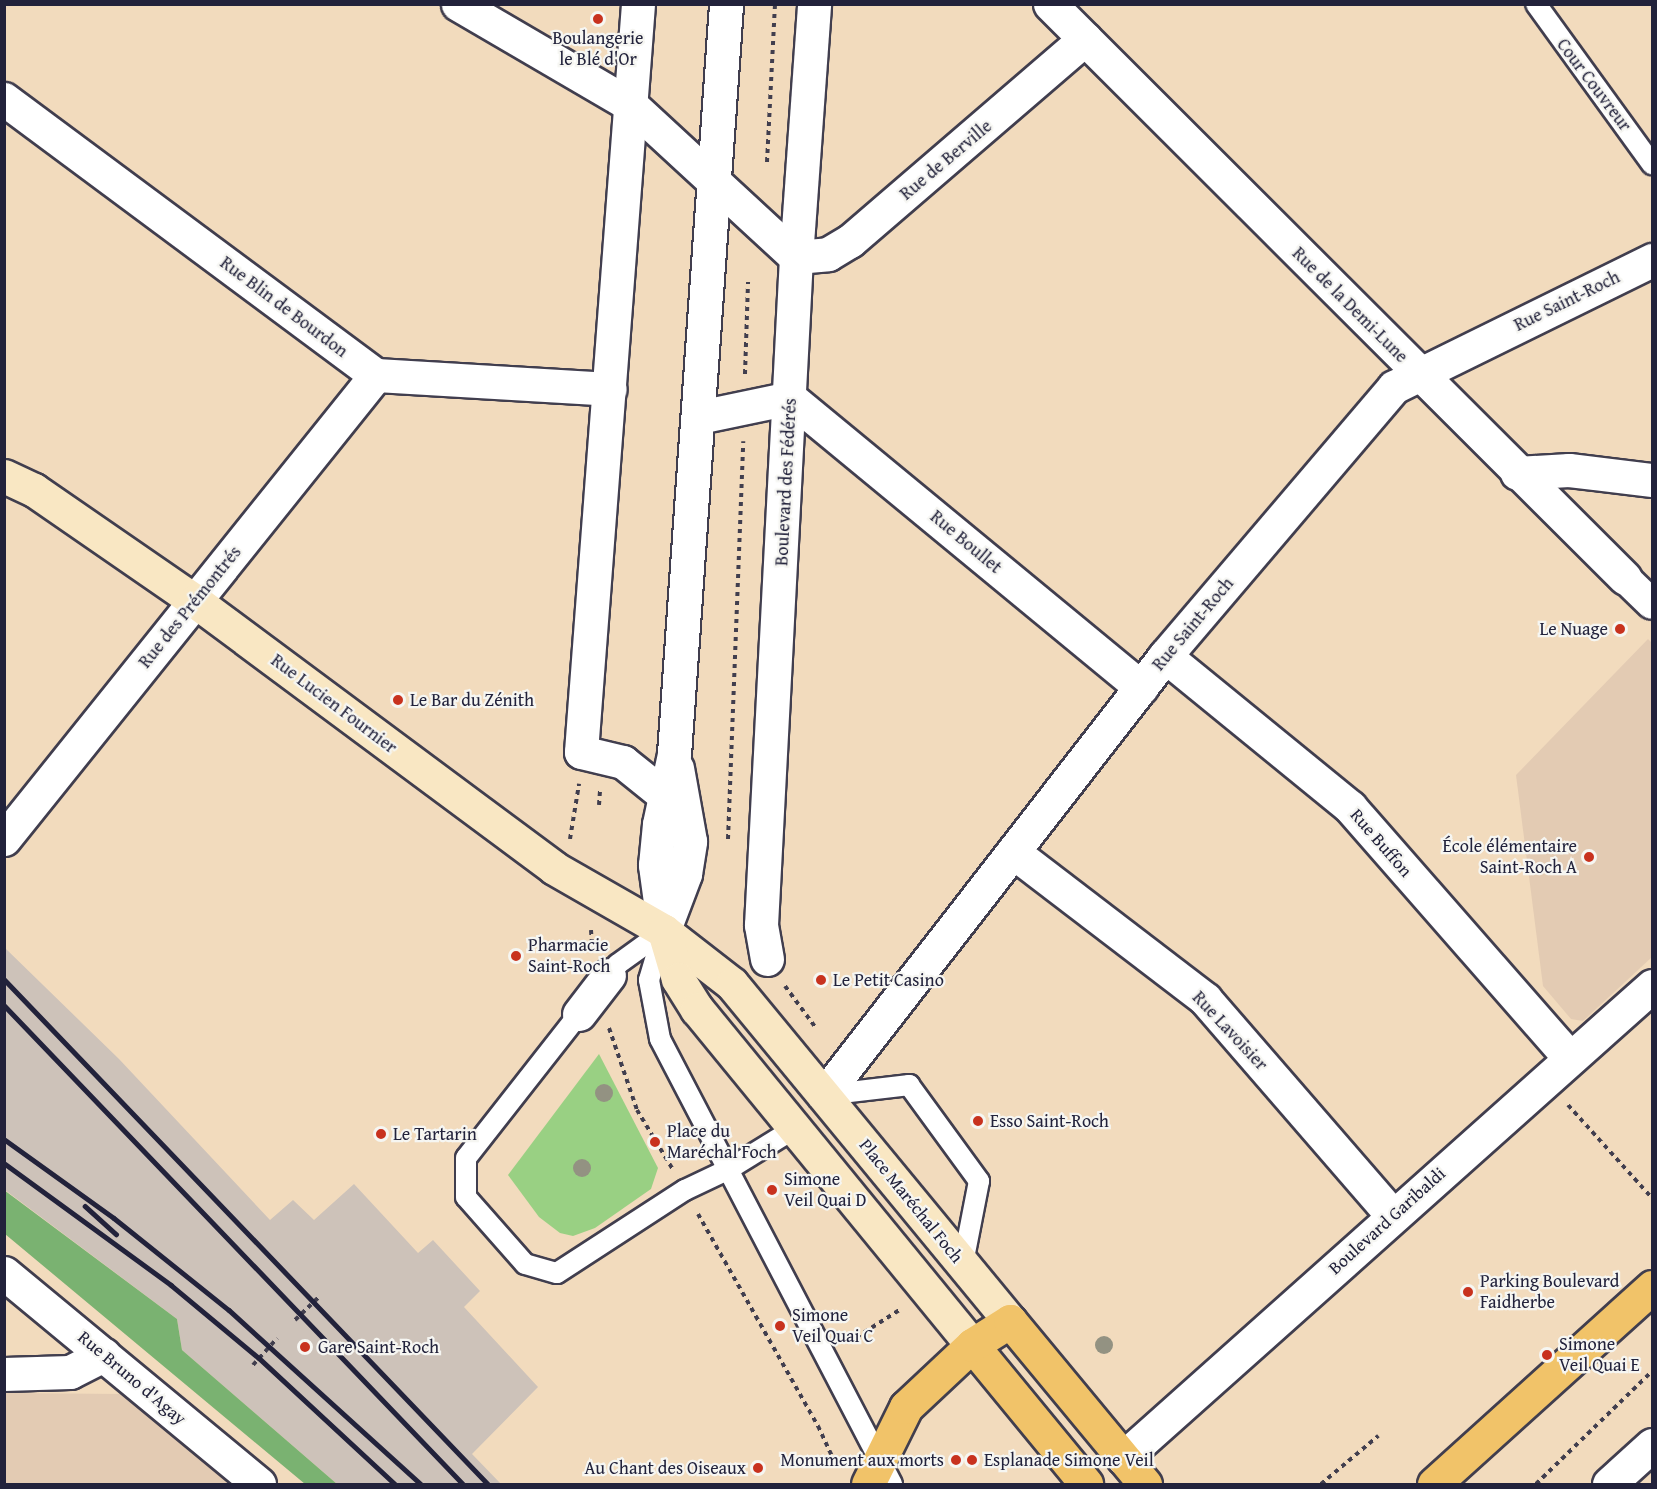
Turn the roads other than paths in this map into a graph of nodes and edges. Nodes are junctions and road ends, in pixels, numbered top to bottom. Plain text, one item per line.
1 (458, 4) edge
2 (638, 4) edge
3 (726, 4) edge
4 (814, 4) edge
5 (1050, 4) edge
6 (1536, 4) edge
7 (1085, 39) junction
8 (4, 99) edge
9 (631, 105) junction
10 (1653, 164) edge
11 (714, 180) junction
12 (796, 257) junction
13 (1653, 260) edge
14 (1418, 373) junction
15 (376, 375) junction
16 (610, 389) junction
17 (790, 398) junction
18 (699, 417) junction
19 (1517, 473) junction
20 (4, 476) edge
21 (1653, 480) edge
22 (1625, 578) joint
23 (195, 601) junction
24 (1653, 604) edge
25 (1165, 656) junction
26 (1141, 687) junction
27 (674, 754) junction
28 (664, 795) junction
29 (4, 839) edge
30 (1013, 852) junction
31 (664, 931) junction
32 (767, 959) road end
33 (1653, 986) edge
34 (1570, 1058) junction
35 (824, 1095) junction
36 (795, 1128) junction
37 (729, 1169) junction
38 (1393, 1216) junction
39 (963, 1263) junction
40 (4, 1273) edge
41 (1653, 1287) edge
42 (1010, 1321) junction
43 (972, 1345) junction
44 (104, 1355) junction
45 (4, 1374) edge
46 (1487, 1436) junction
47 (1653, 1445) edge
48 (1123, 1458) junction
49 (870, 1476) edge
50 (259, 1485) edge
51 (1086, 1485) edge
52 (1145, 1485) edge
53 (1434, 1485) edge
54 (1454, 1485) edge
55 (1609, 1485) edge

1 - 9 street
2 - 9 street
3 - 11 street
4 - 12 street, Boulevard des Fédérés
5 - 7 street, Rue de la Demi-Lune
6 - 10 lane, Cour Couvreur
7 - 12 street, Rue de Berville
7 - 14 street, Rue de la Demi-Lune
8 - 15 street, Rue Blin de Bourdon
9 - 11 street
9 - 16 street
11 - 12 street
11 - 18 street
12 - 17 street, Boulevard des Fédérés
13 - 14 street, Rue Saint-Roch
14 - 19 street, Rue de la Demi-Lune
14 - 25 street, Rue Saint-Roch
15 - 16 street
15 - 23 street, Rue des Prémontrés
16 - 28 street
17 - 18 street
17 - 26 street, Rue Boullet
17 - 32 street, Boulevard des Fédérés
18 - 27 street
19 - 21 street
19 - 22 street, Rue de la Demi-Lune
20 - 23 main road, Rue Lucien Fournier
22 - 24 street, Rue de la Demi-Lune
23 - 29 street, Rue des Prémontrés
23 - 31 main road, Rue Lucien Fournier
25 - 26 street, Rue Saint-Roch
25 - 34 street, Rue Buffon
26 - 30 street, Rue Saint-Roch
27 - 28 street
27 - 31 street
28 - 31 street
30 - 35 street, Rue Saint-Roch
30 - 38 street, Rue Lavoisier
31 - 35 main road, Place Maréchal Foch
31 - 36 main road
31 - 37 lane
31 - 37 lane
33 - 34 street, Boulevard Garibaldi
34 - 38 street, Boulevard Garibaldi
35 - 39 main road, Place Maréchal Foch
35 - 39 lane
36 - 37 lane
36 - 43 main road
37 - 49 lane
38 - 48 street, Boulevard Garibaldi
39 - 42 main road, Place Maréchal Foch
40 - 44 street, Rue Bruno d'Agay
41 - 46 main road
42 - 43 main road
42 - 48 main road, Place Maréchal Foch
43 - 49 main road
43 - 51 main road
44 - 45 street
44 - 50 street, Rue Bruno d'Agay
46 - 53 main road
46 - 54 main road
47 - 55 street
48 - 52 main road, Place Maréchal Foch

